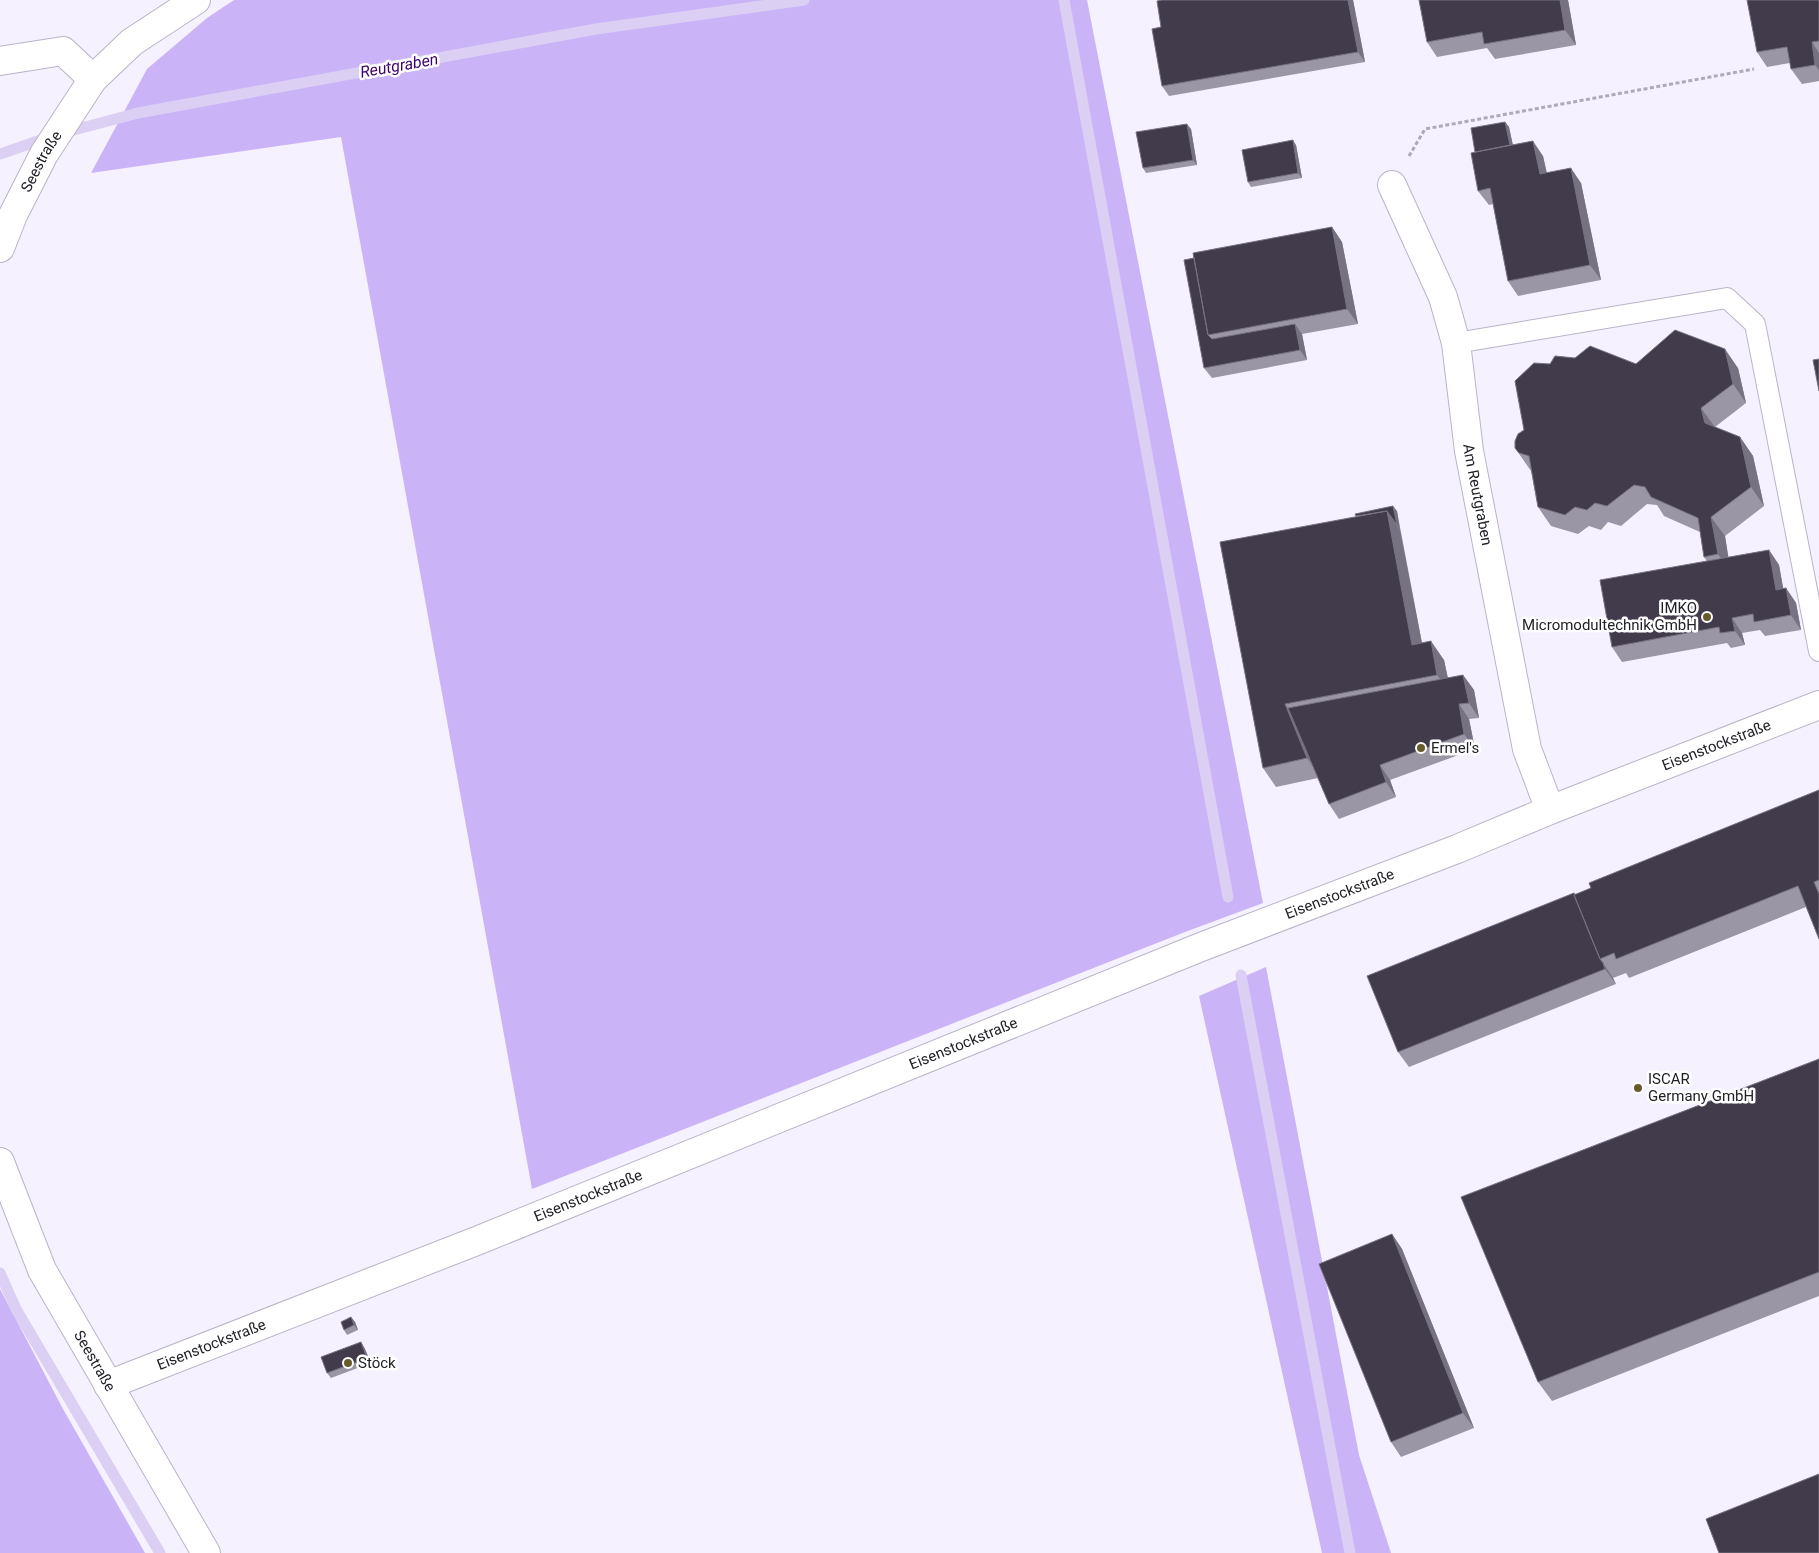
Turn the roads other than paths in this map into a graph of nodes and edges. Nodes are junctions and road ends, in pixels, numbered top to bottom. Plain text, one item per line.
1 (196, 0) edge
2 (0, 61) edge
3 (93, 79) junction
4 (1392, 185) road end
5 (0, 248) edge
6 (1456, 343) junction
7 (1819, 651) edge
8 (1819, 705) edge
9 (1550, 810) junction
10 (0, 1162) edge
11 (108, 1385) junction
12 (206, 1553) edge

1 - 3 street, Seestraße
2 - 3 street
3 - 5 street, Seestraße
4 - 6 street, Am Reutgraben
6 - 7 lane
6 - 9 street, Am Reutgraben
8 - 9 street, Eisenstockstraße
9 - 11 street, Eisenstockstraße
10 - 11 street, Seestraße
11 - 12 street, Seestraße

